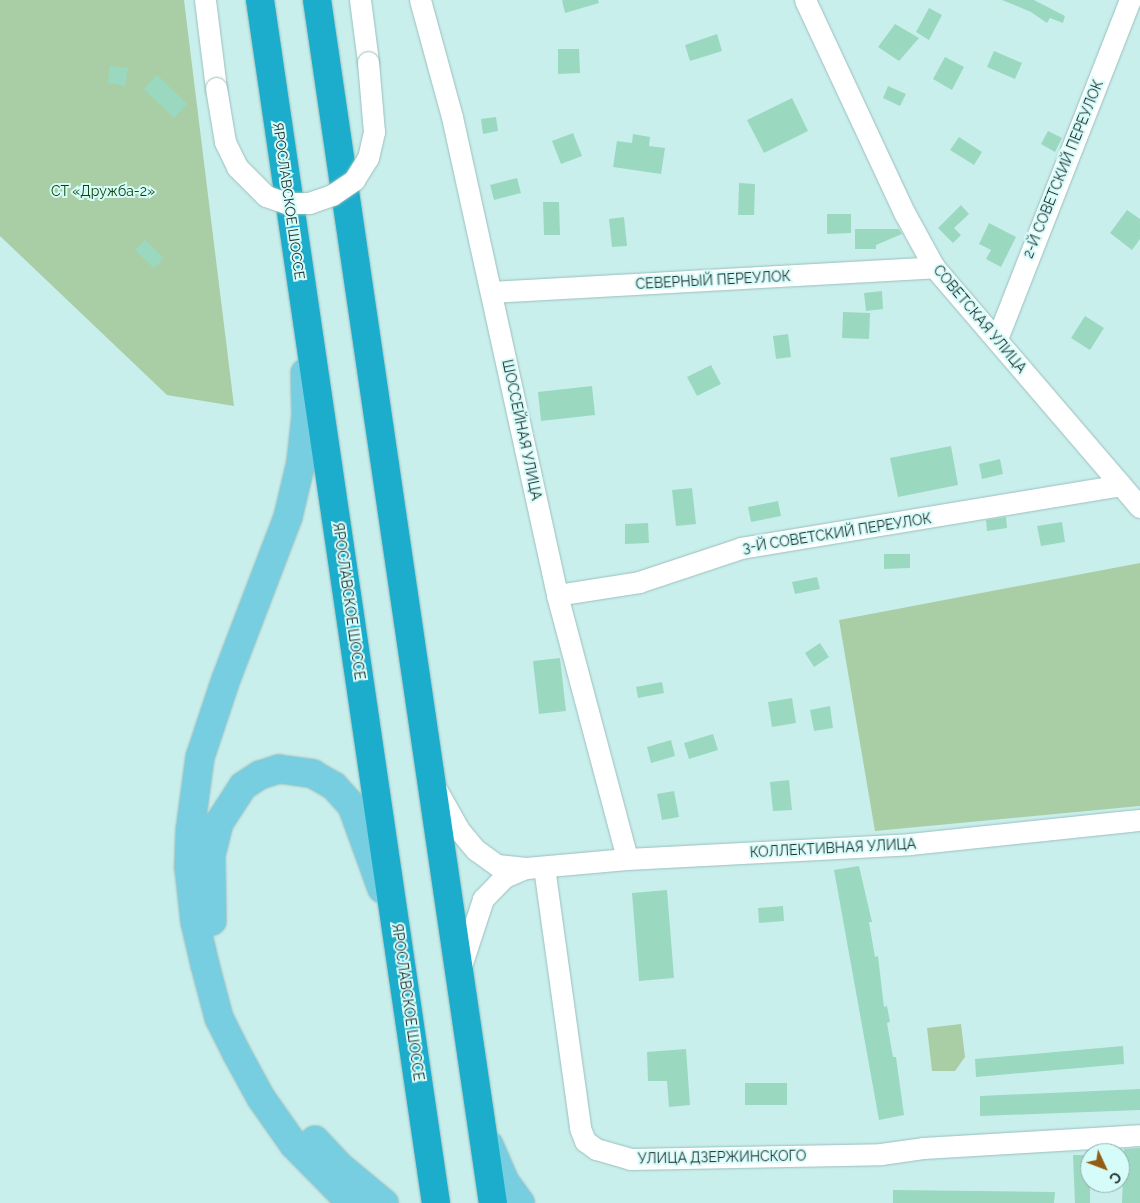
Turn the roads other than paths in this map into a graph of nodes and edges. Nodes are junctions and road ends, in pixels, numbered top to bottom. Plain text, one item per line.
1 (205, 0) edge
2 (260, 0) edge
3 (318, 0) edge
4 (360, 0) edge
5 (420, 0) edge
6 (805, 0) edge
7 (1130, 0) edge
8 (934, 267) junction
9 (492, 292) junction
10 (304, 299) junction
11 (997, 338) junction
12 (1120, 485) junction
13 (1140, 507) edge
14 (557, 595) junction
15 (431, 779) junction
16 (1140, 820) edge
17 (626, 859) junction
18 (535, 867) junction
19 (399, 940) junction
20 (459, 972) junction
21 (483, 1131) junction
22 (1140, 1135) edge
23 (341, 1185) edge
24 (384, 1203) edge
25 (436, 1203) edge
26 (493, 1203) edge
27 (520, 1203) edge

1 - 4 street, bridge
2 - 10 highway, ЯРОСЛАВСКОЕ ШОССЕ
3 - 15 highway
5 - 9 street, ШОССЕЙНАЯ УЛИЦА
6 - 8 street, СОВЕТСКАЯ УЛИЦА
7 - 11 street, 2-Й СОВЕТСКИЙ ПЕРЕУЛОК
8 - 9 street, СЕВЕРНЫЙ ПЕРЕУЛОК
8 - 11 street, СОВЕТСКАЯ УЛИЦА
9 - 14 street, ШОССЕЙНАЯ УЛИЦА
10 - 19 highway, ЯРОСЛАВСКОЕ ШОССЕ
10 - 23 main road
11 - 12 street, СОВЕТСКАЯ УЛИЦА
12 - 13 street, СОВЕТСКАЯ УЛИЦА
12 - 14 street, 3-Й СОВЕТСКИЙ ПЕРЕУЛОК
14 - 17 street, ШОССЕЙНАЯ УЛИЦА
15 - 18 street, КОЛЛЕКТИВНАЯ УЛИЦА
15 - 20 highway
16 - 17 street, КОЛЛЕКТИВНАЯ УЛИЦА
17 - 18 street, КОЛЛЕКТИВНАЯ УЛИЦА
18 - 20 street, КОЛЛЕКТИВНАЯ УЛИЦА
18 - 22 street, УЛИЦА ДЗЕРЖИНСКОГО
19 - 23 main road
19 - 25 highway, ЯРОСЛАВСКОЕ ШОССЕ
20 - 21 highway
21 - 26 highway
21 - 27 main road
23 - 24 main road

